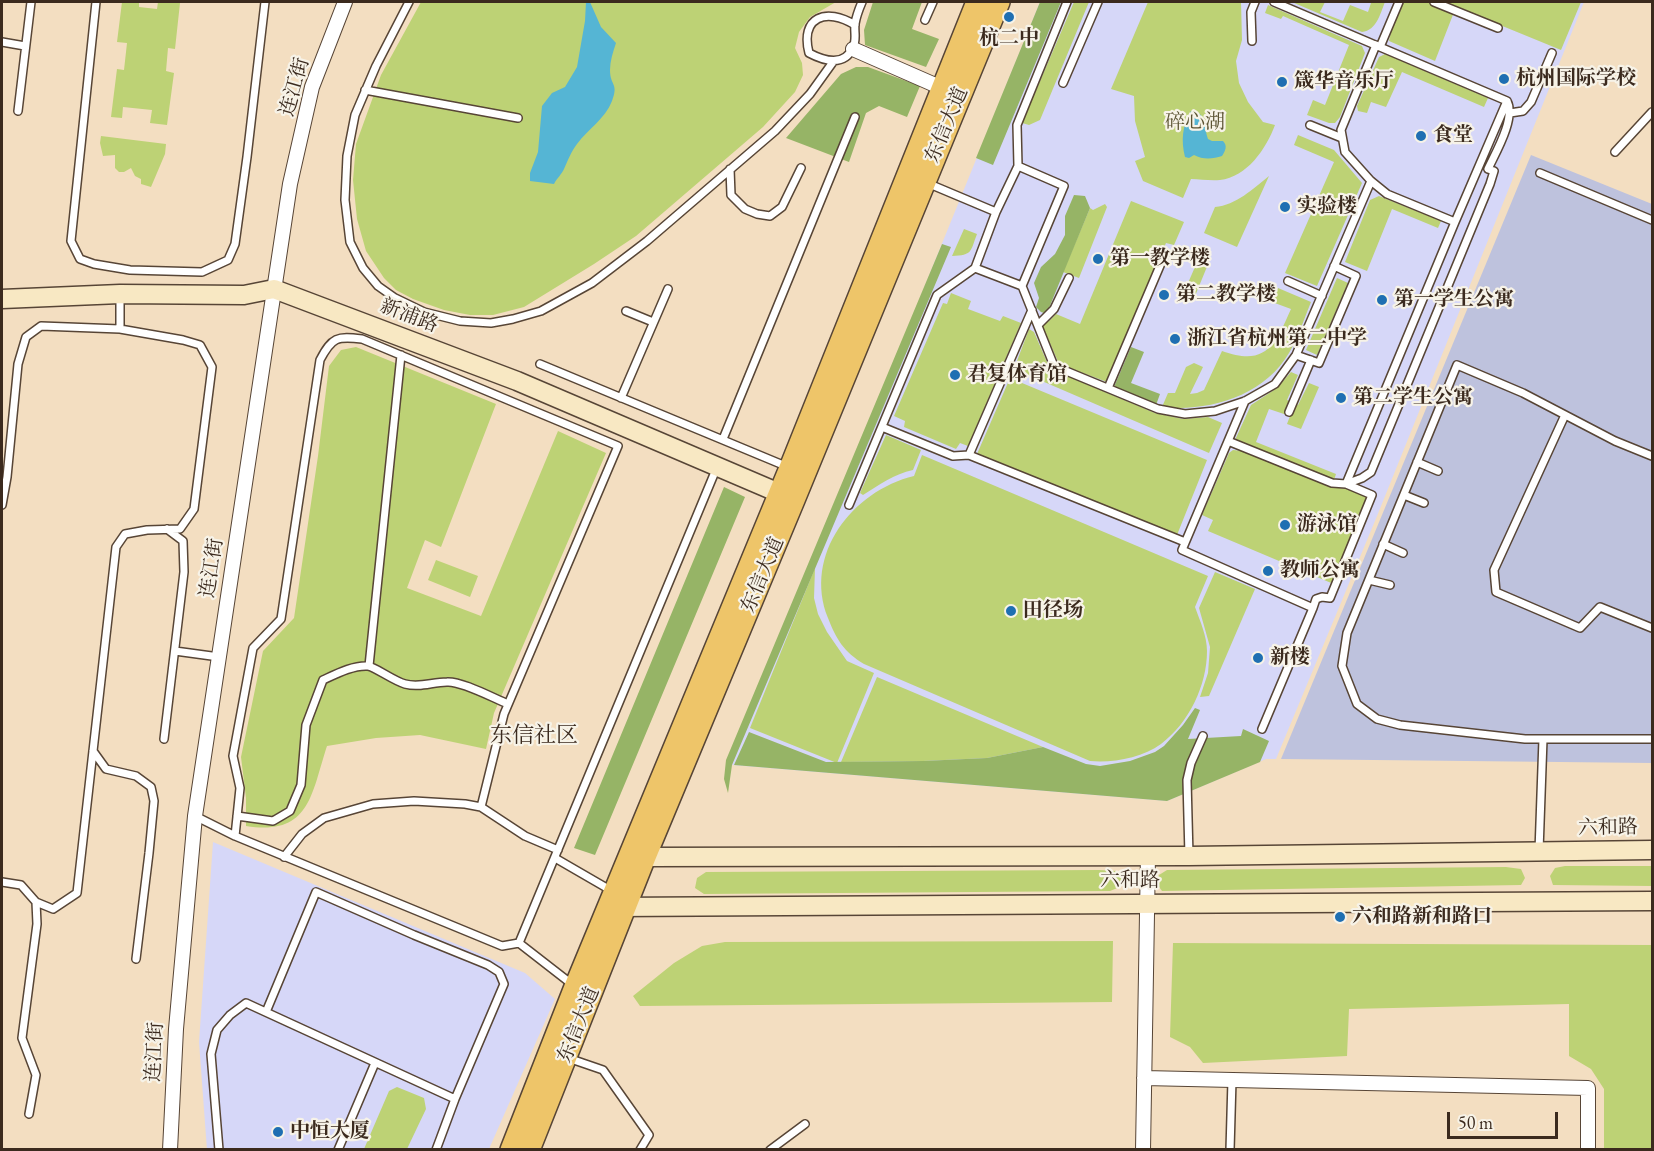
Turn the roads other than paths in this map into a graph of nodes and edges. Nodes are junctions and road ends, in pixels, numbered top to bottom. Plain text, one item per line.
1 (31, 2) edge
2 (96, 2) edge
3 (265, 2) edge
4 (345, 2) edge
5 (409, 2) edge
6 (862, 2) edge
7 (933, 2) edge
8 (978, 2) edge
9 (999, 2) edge
10 (1067, 2) edge
11 (1098, 2) edge
12 (1255, 2) edge
13 (1274, 2) edge
14 (1399, 2) edge
15 (1434, 2) edge
16 (925, 20) dead end
17 (855, 25) junction
18 (1498, 28) dead end
19 (1252, 41) dead end
20 (2, 42) edge
21 (25, 46) junction
22 (1378, 46) junction
23 (853, 49) junction
24 (1552, 53) dead end
25 (833, 62) junction
26 (1064, 83) dead end
27 (942, 88) junction
28 (365, 90) junction
29 (1507, 101) junction
30 (18, 111) dead end
31 (1653, 112) edge
32 (1510, 113) junction
33 (855, 117) dead end
34 (518, 118) dead end
35 (1310, 125) dead end
36 (1342, 138) junction
37 (1615, 152) dead end
38 (1018, 166) junction
39 (801, 168) dead end
40 (730, 170) junction
41 (1540, 173) dead end
42 (1371, 181) junction
43 (924, 182) junction
44 (996, 212) junction
45 (1653, 220) edge
46 (1455, 222) junction
47 (1165, 254) dead end
48 (1334, 267) junction
49 (975, 268) junction
50 (1069, 278) dead end
51 (1288, 281) dead end
52 (1022, 286) junction
53 (274, 289) junction
54 (668, 289) dead end
55 (120, 294) junction
56 (1322, 296) junction
57 (2, 298) edge
58 (1032, 310) junction
59 (626, 311) dead end
60 (653, 322) junction
61 (1038, 325) junction
62 (120, 329) junction
63 (400, 355) junction
64 (1296, 355) junction
65 (1311, 360) junction
66 (540, 364) dead end
67 (1108, 388) junction
68 (621, 398) junction
69 (1245, 401) junction
70 (1289, 411) dead end
71 (1565, 415) junction
72 (882, 427) junction
73 (723, 439) junction
74 (1228, 441) junction
75 (969, 455) junction
76 (1653, 456) edge
77 (1418, 462) junction
78 (717, 467) junction
79 (790, 468) junction
80 (1438, 471) dead end
81 (1346, 484) junction
82 (779, 493) junction
83 (1404, 495) junction
84 (1424, 503) dead end
85 (2, 505) edge
86 (849, 505) dead end
87 (167, 530) junction
88 (1185, 542) junction
89 (1383, 544) junction
90 (1403, 553) dead end
91 (1369, 580) junction
92 (1390, 585) dead end
93 (1313, 608) junction
94 (1653, 628) edge
95 (175, 651) junction
96 (219, 657) junction
97 (369, 666) junction
98 (508, 704) junction
99 (1262, 729) dead end
100 (1203, 736) dead end
101 (165, 739) dead end
102 (1543, 739) junction
103 (1653, 739) edge
104 (93, 751) junction
105 (481, 807) junction
106 (195, 816) junction
107 (237, 816) junction
108 (235, 836) junction
109 (1653, 850) edge
110 (1539, 851) junction
111 (556, 854) junction
112 (1148, 855) junction
113 (1190, 855) junction
114 (284, 856) junction
115 (636, 858) junction
116 (2, 882) edge
117 (1653, 901) edge
118 (36, 902) junction
119 (616, 902) junction
120 (1148, 904) junction
121 (519, 943) junction
122 (136, 959) dead end
123 (575, 987) junction
124 (266, 1012) junction
125 (566, 1057) junction
126 (375, 1063) junction
127 (1144, 1078) junction
128 (1233, 1080) junction
129 (455, 1099) junction
130 (29, 1114) dead end
131 (805, 1124) dead end
132 (170, 1149) edge
133 (219, 1149) edge
134 (339, 1149) edge
135 (436, 1149) edge
136 (511, 1149) edge
137 (529, 1149) edge
138 (640, 1149) edge
139 (770, 1149) edge
140 (1143, 1149) edge
141 (1230, 1149) edge
142 (1588, 1149) edge

1 - 21 lane
2 - 3 lane
4 - 53 street, 连江街
5 - 28 lane
6 - 17 lane
7 - 16 lane
8 - 27 main road, 东信大道
9 - 43 main road, 东信大道
10 - 38 lane
11 - 26 lane
12 - 19 lane
13 - 22 lane
14 - 22 lane
15 - 18 lane
17 - 23 lane
17 - 25 lane
20 - 21 lane
21 - 30 lane
22 - 29 lane
22 - 36 lane
23 - 25 lane
23 - 27 street
24 - 32 lane
25 - 40 lane
27 - 79 main road, 东信大道
28 - 34 lane
28 - 40 lane
29 - 32 lane
29 - 46 lane
31 - 37 lane
32 - 81 lane
33 - 73 lane
35 - 36 lane
36 - 42 lane
38 - 44 lane
38 - 52 lane
39 - 40 lane
41 - 45 lane
42 - 46 lane
42 - 48 lane
43 - 44 lane
43 - 115 main road, 东信大道
44 - 49 lane
46 - 81 lane
47 - 67 lane
48 - 56 lane
48 - 65 lane
49 - 52 lane
49 - 72 lane
50 - 61 lane
51 - 56 lane
52 - 58 lane
53 - 55 main road
53 - 78 main road, 新浦路
53 - 96 street, 连江街
54 - 60 lane
55 - 57 main road
55 - 62 lane
56 - 64 lane
58 - 61 lane
58 - 75 lane
59 - 60 lane
60 - 68 lane
61 - 67 lane
62 - 85 lane
62 - 87 lane
63 - 97 lane
63 - 98 lane
63 - 107 lane
64 - 65 lane
64 - 69 lane
65 - 70 lane
66 - 68 lane
67 - 69 lane
68 - 73 lane
69 - 74 lane
71 - 76 lane
71 - 77 lane
71 - 94 lane
72 - 75 lane
72 - 86 lane
73 - 79 lane
74 - 81 lane
74 - 88 lane
75 - 88 lane
77 - 80 lane
77 - 83 lane
78 - 82 main road, 新浦路
78 - 111 lane
79 - 82 main road, 东信大道
81 - 93 lane
82 - 115 main road, 东信大道
83 - 84 lane
83 - 89 lane
87 - 95 lane
87 - 104 lane
88 - 93 lane
89 - 90 lane
89 - 91 lane
91 - 92 lane
91 - 102 lane
93 - 99 lane
95 - 96 lane
95 - 101 lane
96 - 106 street, 连江街
97 - 98 lane
97 - 107 lane
98 - 105 lane
100 - 113 lane
102 - 103 lane
102 - 110 lane
104 - 118 lane
104 - 122 lane
105 - 111 lane
105 - 114 lane
106 - 108 lane
106 - 132 street, 连江街
107 - 108 lane
108 - 114 lane
109 - 110 main road, 六和路
110 - 113 main road, 六和路
111 - 119 lane
111 - 121 lane
112 - 113 main road, 六和路
112 - 115 main road, 六和路
112 - 120 street
114 - 121 lane
115 - 119 main road, 东信大道
116 - 118 lane
117 - 120 main road, 六和路
118 - 130 lane
119 - 120 main road, 六和路
119 - 123 main road, 东信大道
119 - 125 main road, 东信大道
120 - 127 street
121 - 123 lane
123 - 136 main road, 东信大道
124 - 126 lane
124 - 129 lane
124 - 133 lane
125 - 137 main road, 东信大道
125 - 138 lane
126 - 129 lane
126 - 134 lane
127 - 128 street
127 - 140 street
128 - 141 lane
128 - 142 street
129 - 135 lane
131 - 139 lane

